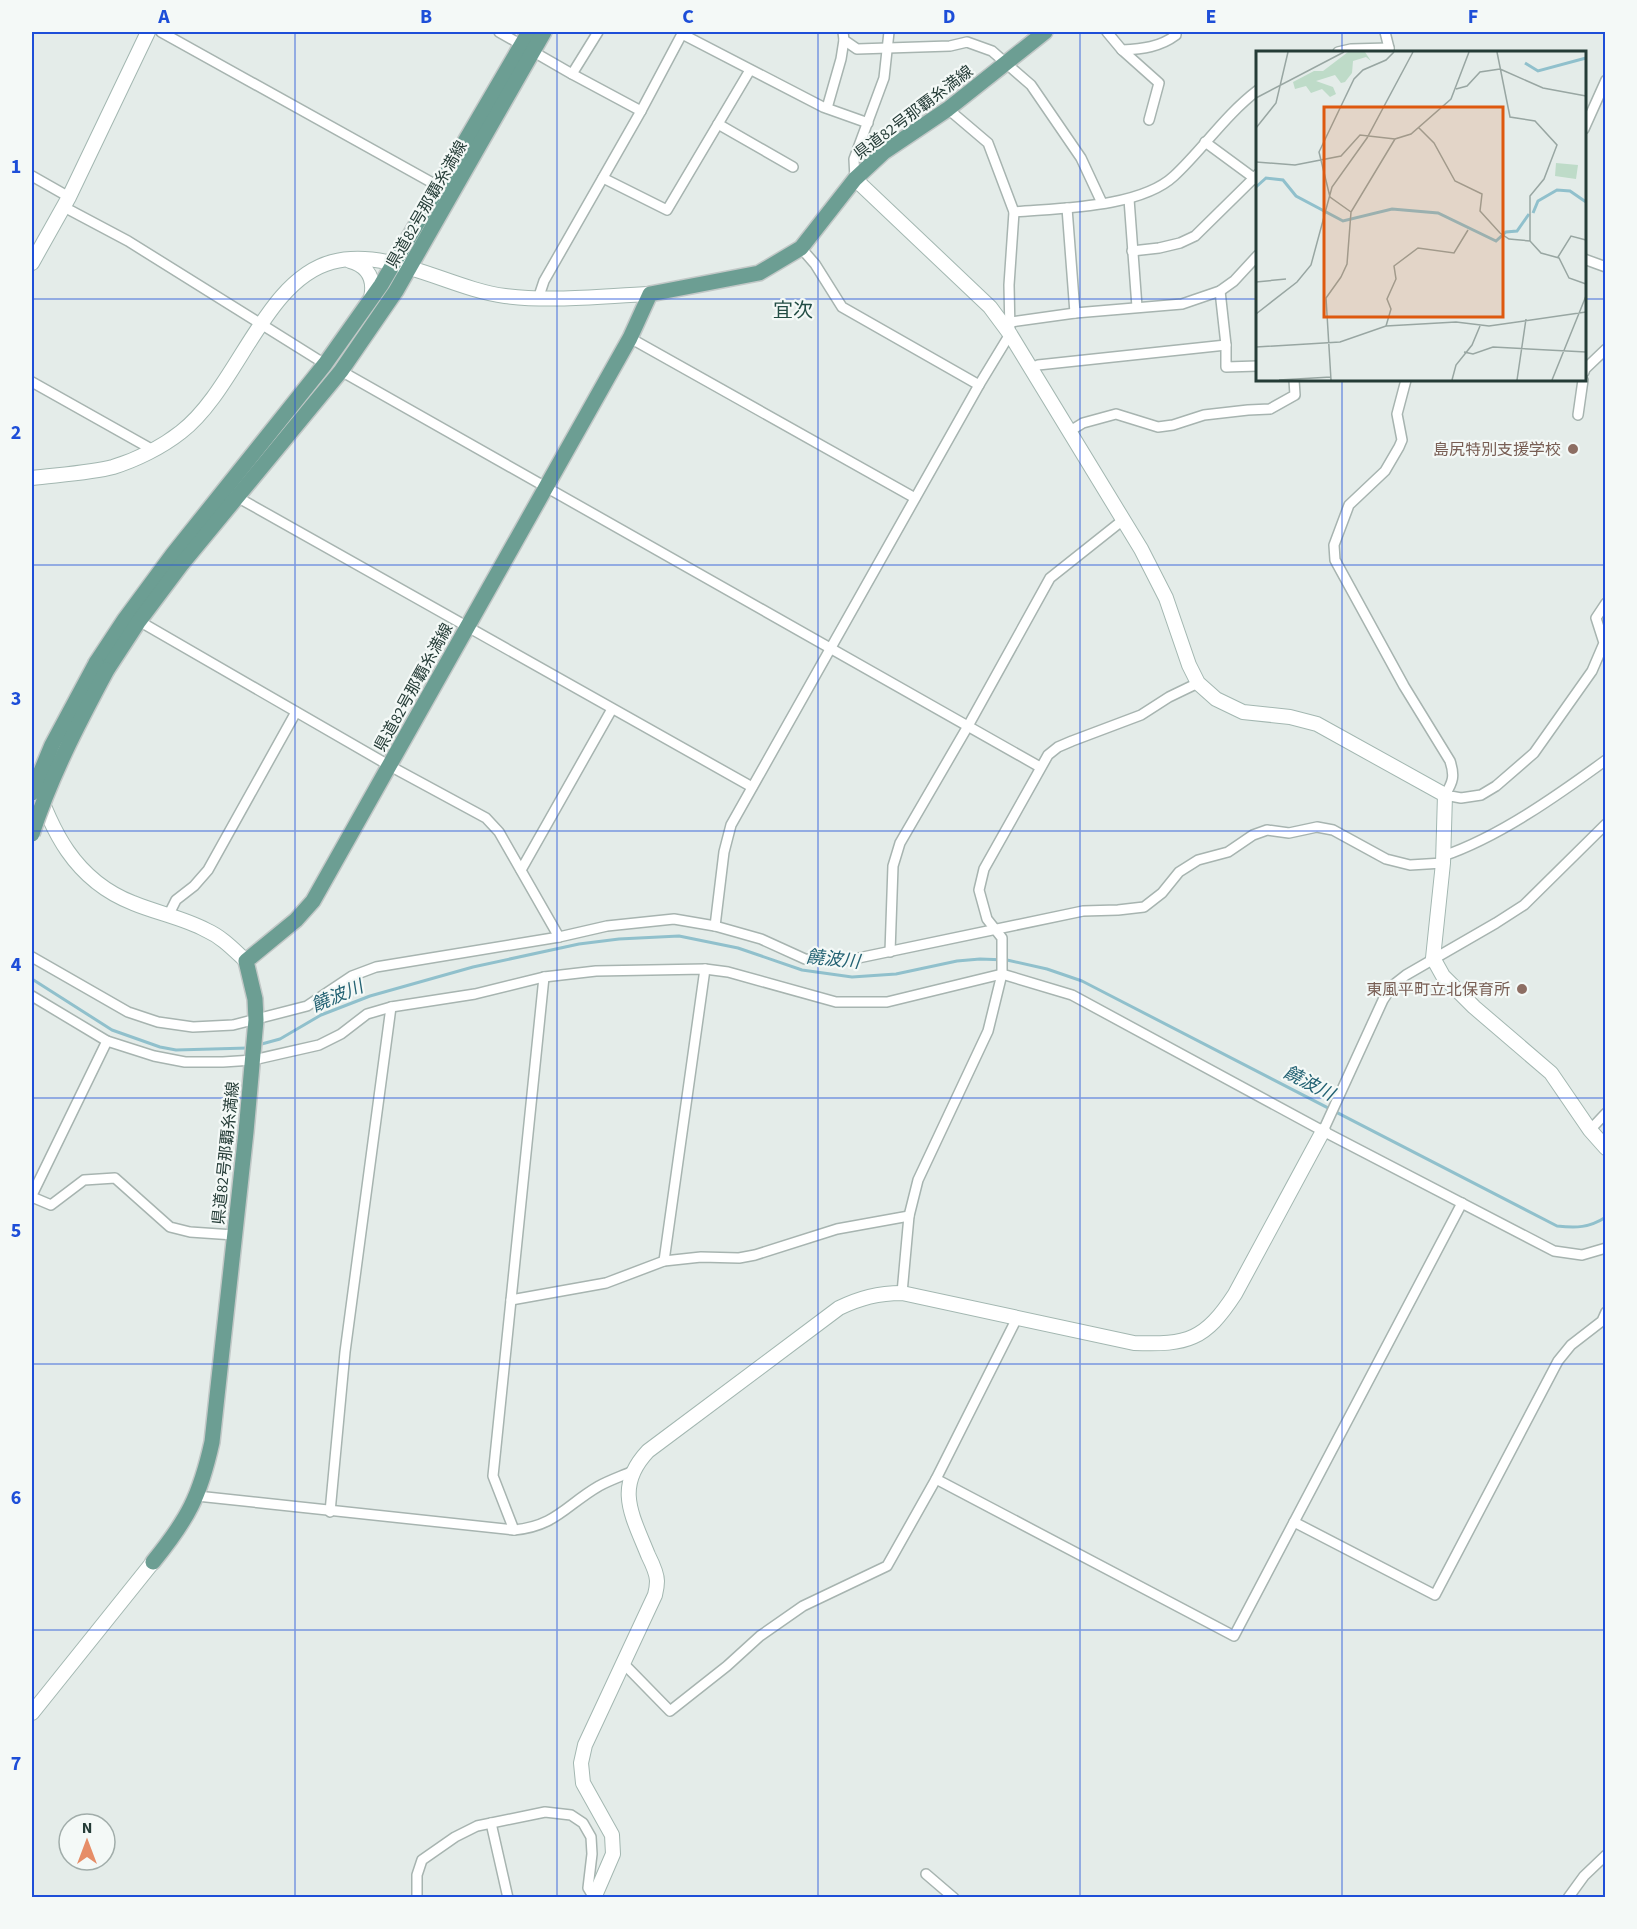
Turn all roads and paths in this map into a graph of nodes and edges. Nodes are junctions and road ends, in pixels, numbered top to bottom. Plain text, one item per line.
1 (148, 32) edge
2 (161, 32) edge
3 (499, 32) edge
4 (544, 32) edge
5 (598, 32) edge
6 (889, 32) edge
7 (1044, 32) edge
8 (1107, 32) edge
9 (1176, 32) edge
10 (1385, 32) edge
11 (682, 33) edge
12 (844, 36) edge
13 (528, 42) edge
14 (887, 48) junction
15 (1122, 50) junction
16 (1389, 50) edge
17 (1342, 51) edge
18 (1006, 63) junction
19 (750, 70) junction
20 (572, 74) junction
21 (1605, 80) edge
22 (1256, 91) edge
23 (827, 108) junction
24 (948, 109) junction
25 (641, 111) junction
26 (1149, 120) dead end
27 (868, 123) junction
28 (718, 124) junction
29 (1586, 124) edge
30 (1205, 142) junction
31 (793, 167) dead end
32 (32, 176) edge
33 (603, 178) junction
34 (1256, 178) edge
35 (855, 179) junction
36 (438, 186) junction
37 (1129, 199) junction
38 (66, 202) junction
39 (1102, 203) junction
40 (1067, 208) junction
41 (1014, 212) junction
42 (801, 248) junction
43 (1132, 251) junction
44 (1256, 256) edge
45 (1586, 259) edge
46 (345, 260) junction
47 (32, 263) edge
48 (394, 264) junction
49 (1605, 267) edge
50 (410, 268) junction
51 (1220, 291) junction
52 (650, 294) junction
53 (371, 298) junction
54 (538, 299) junction
55 (1137, 307) junction
56 (1075, 313) junction
57 (261, 326) junction
58 (1011, 328) junction
59 (630, 338) junction
60 (1226, 345) junction
61 (1605, 349) edge
62 (325, 364) junction
63 (1256, 366) edge
64 (1032, 368) junction
65 (1586, 369) edge
66 (341, 371) junction
67 (1294, 381) edge
68 (1406, 381) edge
69 (1582, 381) edge
70 (32, 382) edge
71 (979, 385) junction
72 (1578, 415) dead end
73 (1070, 431) junction
74 (153, 450) junction
75 (32, 478) edge
76 (546, 487) junction
77 (237, 497) junction
78 (915, 498) junction
79 (1123, 519) junction
80 (1605, 603) edge
81 (139, 621) junction
82 (467, 626) junction
83 (830, 649) junction
84 (101, 667) junction
85 (1198, 683) junction
86 (612, 709) junction
87 (296, 712) junction
88 (968, 726) junction
89 (1605, 760) edge
90 (390, 766) junction
91 (1040, 767) junction
92 (32, 774) edge
93 (752, 787) junction
94 (32, 794) edge
95 (1445, 795) junction
96 (1605, 824) edge
97 (32, 834) edge
98 (1443, 860) junction
99 (521, 870) junction
100 (168, 916) junction
101 (715, 926) junction
102 (995, 928) junction
103 (560, 937) junction
104 (890, 952) junction
105 (32, 957) edge
106 (1433, 958) junction
107 (246, 962) junction
108 (705, 969) junction
109 (1003, 970) junction
110 (544, 977) junction
111 (32, 996) edge
112 (391, 1007) junction
113 (255, 1025) junction
114 (107, 1041) junction
115 (253, 1056) junction
116 (1605, 1113) edge
117 (1324, 1127) junction
118 (1590, 1130) junction
119 (1605, 1148) edge
120 (32, 1196) edge
121 (1462, 1203) junction
122 (909, 1216) junction
123 (234, 1234) junction
124 (1605, 1248) edge
125 (664, 1261) junction
126 (902, 1293) junction
127 (511, 1300) junction
128 (1605, 1312) edge
129 (1017, 1318) junction
130 (633, 1471) junction
131 (936, 1479) junction
132 (197, 1496) junction
133 (330, 1512) junction
134 (1294, 1522) junction
135 (514, 1530) junction
136 (153, 1562) joint
137 (624, 1664) junction
138 (32, 1713) edge
139 (491, 1823) junction
140 (1605, 1856) edge
141 (926, 1874) dead end
142 (417, 1898) edge
143 (508, 1898) edge
144 (594, 1898) edge
145 (954, 1898) edge
146 (1568, 1898) edge

1 - 38 street
2 - 36 street
3 - 13 street
4 - 13 main road, 県道82号那覇糸満線
5 - 20 street
6 - 14 street
7 - 18 main road, 県道82号那覇糸満線
8 - 15 street
9 - 15 street
10 - 16 street
11 - 19 street
11 - 25 street
12 - 14 street
12 - 23 street
13 - 20 street
13 - 36 main road, 県道82号那覇糸満線
13 - 50 main road, 県道82号那覇糸満線
14 - 18 street
14 - 27 street
15 - 26 street
16 - 17 street
18 - 24 main road, 県道82号那覇糸満線
18 - 39 street
19 - 23 street
19 - 28 street
20 - 25 street
21 - 29 street
22 - 30 street
23 - 27 street
24 - 35 main road, 県道82号那覇糸満線
24 - 41 street
25 - 33 street
27 - 35 street
28 - 31 street
28 - 33 street
30 - 34 street
30 - 37 street
32 - 38 street
33 - 54 street
34 - 43 street
35 - 42 main road, 県道82号那覇糸満線
35 - 58 street
36 - 48 main road, 県道82号那覇糸満線
37 - 39 street
37 - 43 street
38 - 47 street
38 - 57 street
39 - 40 street
40 - 41 street
40 - 56 street
41 - 58 street
42 - 52 main road, 県道82号那覇糸満線
42 - 71 street
43 - 55 street
44 - 51 street
45 - 49 street
46 - 48 street
46 - 53 street
46 - 57 street
48 - 50 street
48 - 53 main road, 県道82号那覇糸満線
50 - 54 street
50 - 66 main road, 県道82号那覇糸満線
51 - 55 street
51 - 60 street
52 - 54 street
52 - 59 main road, 県道82号那覇糸満線
53 - 62 main road, 県道82号那覇糸満線
55 - 56 street
56 - 58 street
57 - 62 street
57 - 74 street
58 - 64 street
58 - 71 street
59 - 76 main road, 県道82号那覇糸満線
59 - 78 street
60 - 63 street
60 - 64 street
61 - 65 street
62 - 84 main road, 県道82号那覇糸満線
64 - 73 street
66 - 76 street
66 - 77 main road, 県道82号那覇糸満線
67 - 73 street
68 - 95 street
69 - 72 street
70 - 74 street
71 - 78 street
73 - 79 street
74 - 75 street
76 - 82 main road, 県道82号那覇糸満線
76 - 83 street
77 - 81 main road, 県道82号那覇糸満線
77 - 82 street
78 - 83 street
79 - 85 street
79 - 88 street
80 - 95 street
81 - 84 main road, 県道82号那覇糸満線
81 - 87 street
82 - 86 street
82 - 90 main road, 県道82号那覇糸満線
83 - 88 street
83 - 93 street
84 - 94 main road, 県道82号那覇糸満線, bridge
84 - 97 main road, 県道82号那覇糸満線, bridge
85 - 91 street
85 - 95 street
86 - 93 street
86 - 99 street
87 - 90 street
87 - 100 street
88 - 91 street
88 - 104 street
89 - 98 street
90 - 99 street
90 - 107 main road, 県道82号那覇糸満線
91 - 102 street
92 - 100 street
93 - 101 street
95 - 98 street
96 - 106 street
98 - 102 street
98 - 106 street
99 - 103 street
100 - 107 street
101 - 103 street
101 - 104 street
102 - 104 street
102 - 109 street
103 - 113 street
105 - 113 street
106 - 117 street
106 - 118 street
107 - 113 main road, 県道82号那覇糸満線
108 - 109 street
108 - 110 street
108 - 125 street
109 - 117 street
109 - 122 street
110 - 112 street
110 - 127 street
111 - 114 street
112 - 115 street
112 - 133 street
113 - 115 main road, 県道82号那覇糸満線
114 - 115 street
114 - 120 street
115 - 123 main road, 県道82号那覇糸満線
116 - 118 street
117 - 121 street
117 - 129 street
118 - 119 street
120 - 123 street
121 - 124 street
121 - 134 street
122 - 125 street
122 - 126 street
123 - 132 main road, 県道82号那覇糸満線
125 - 127 street
126 - 129 street
126 - 130 street
127 - 135 street
128 - 134 street
129 - 131 street
130 - 135 street
130 - 137 street
131 - 134 street
131 - 137 street
132 - 133 street
132 - 136 main road, 県道82号那覇糸満線
133 - 135 street
136 - 138 street
137 - 144 street
139 - 142 street
139 - 143 street
139 - 144 street
140 - 146 street
141 - 145 street

